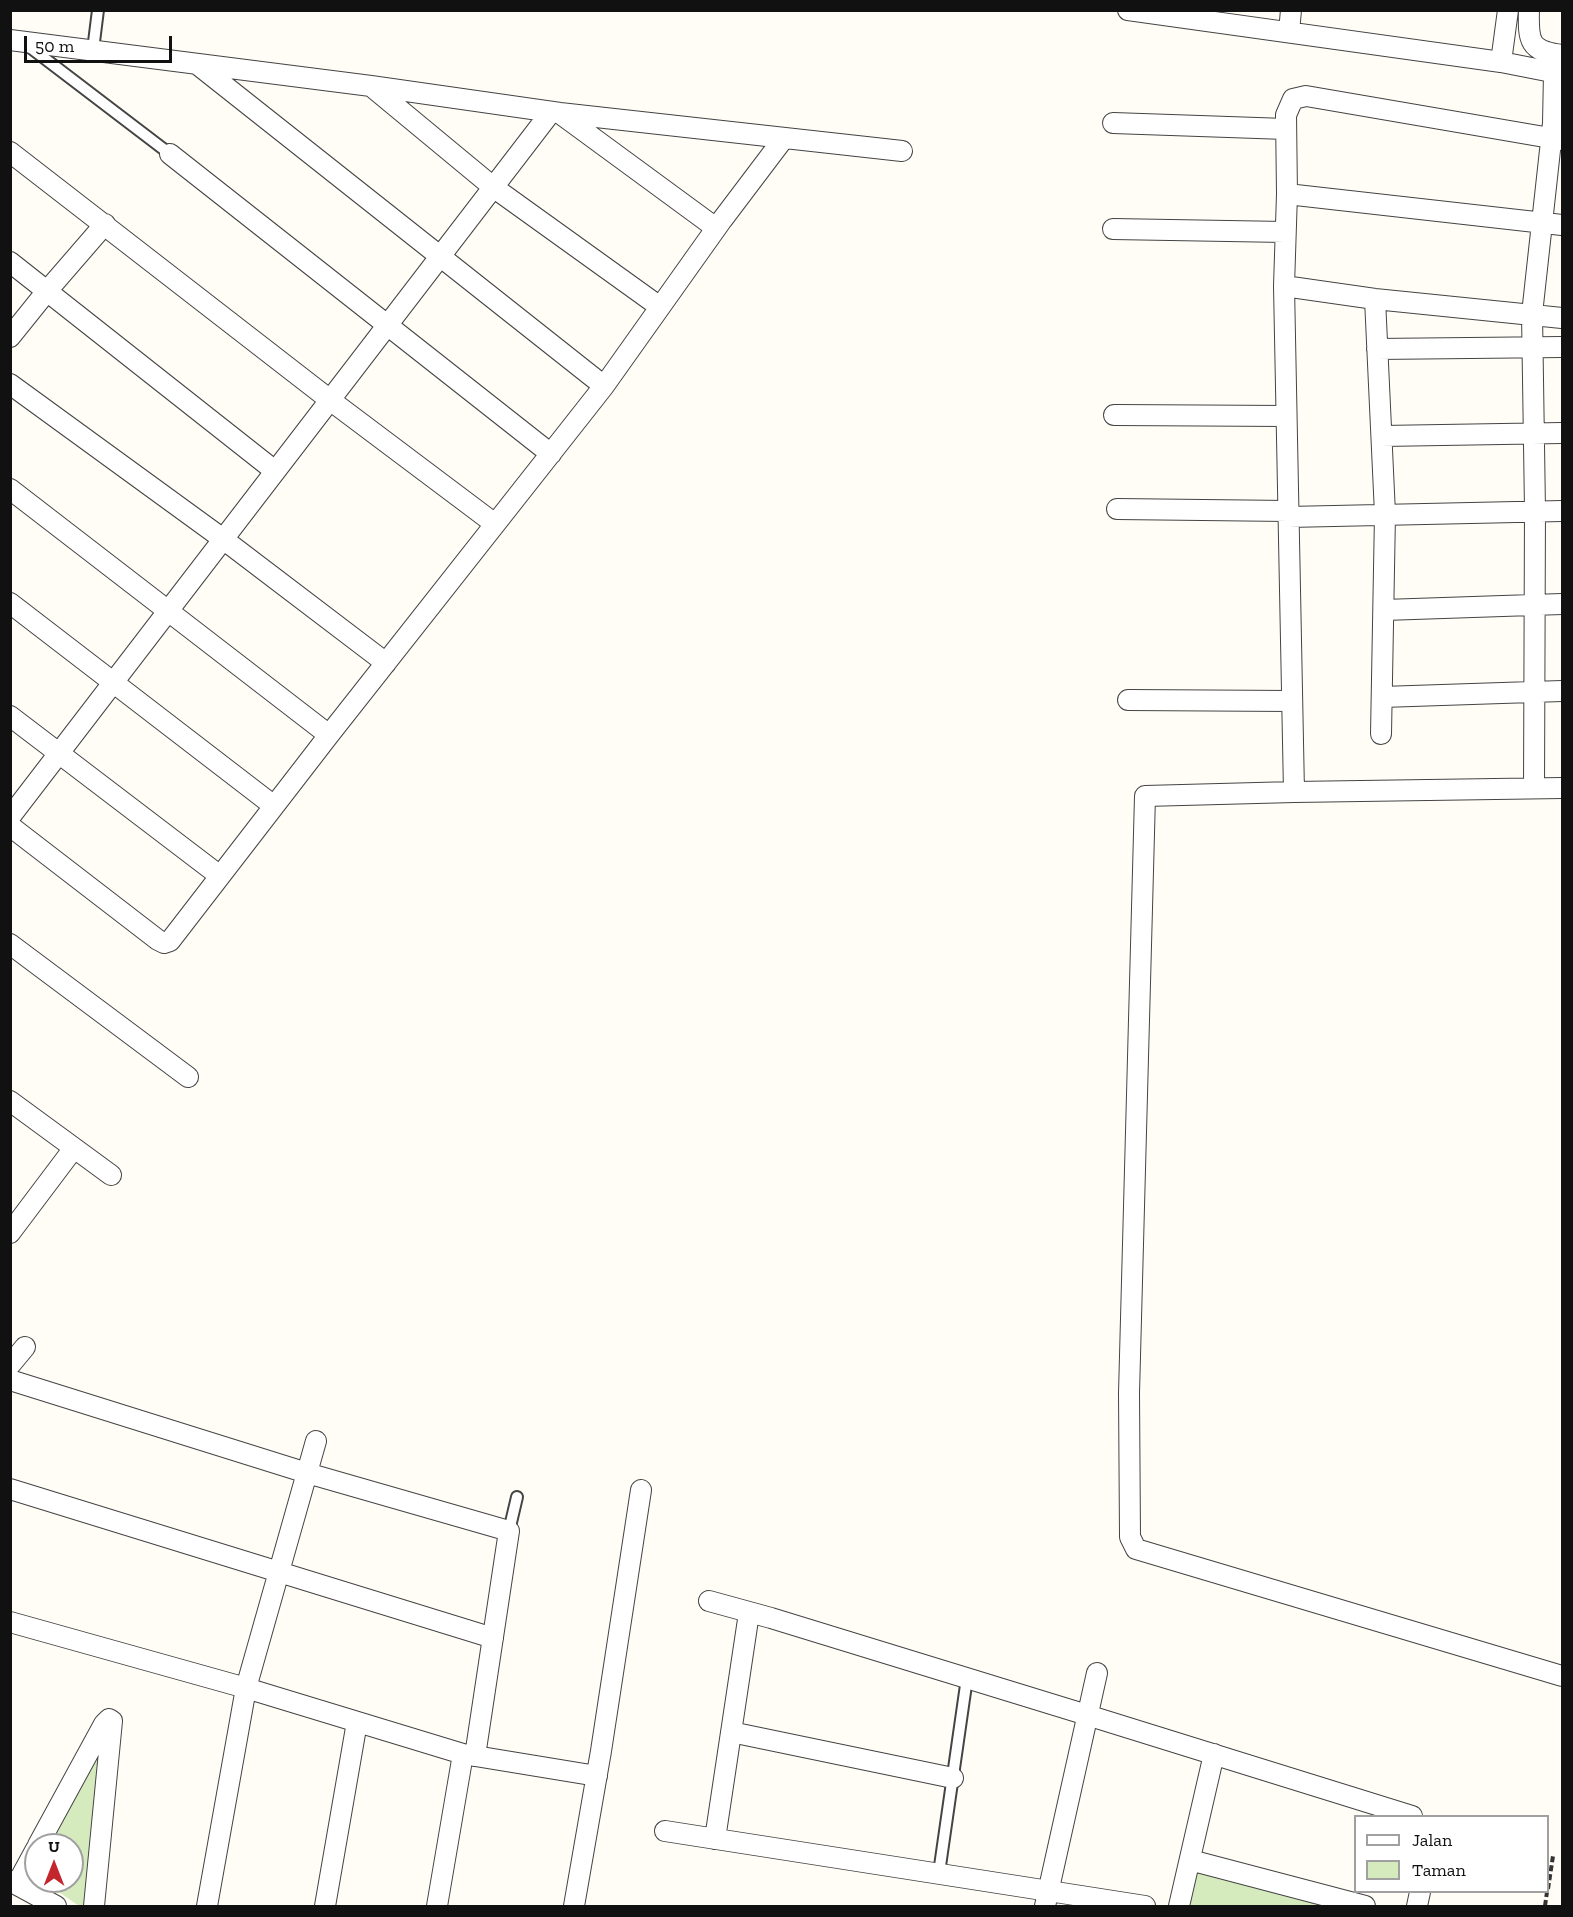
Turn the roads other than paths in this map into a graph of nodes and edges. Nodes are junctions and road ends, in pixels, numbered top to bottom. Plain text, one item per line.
1 (98, 10) edge
2 (1128, 10) edge
3 (1291, 10) edge
4 (1508, 10) edge
5 (1529, 10) edge
6 (1289, 32) junction
7 (16, 41) edge
8 (93, 50) junction
9 (1501, 62) junction
10 (197, 64) junction
11 (1560, 67) edge
12 (371, 86) junction
13 (555, 113) junction
14 (1113, 123) dead end
15 (1286, 129) junction
16 (784, 138) junction
17 (1557, 139) edge
18 (902, 151) dead end
19 (10, 152) edge
20 (170, 154) joint
21 (493, 187) junction
22 (1287, 194) junction
23 (105, 224) junction
24 (1542, 224) junction
25 (1563, 225) edge
26 (716, 228) junction
27 (1113, 229) dead end
28 (1286, 232) junction
29 (440, 256) junction
30 (10, 262) edge
31 (1284, 286) junction
32 (47, 291) junction
33 (1376, 299) junction
34 (660, 307) junction
35 (1532, 314) junction
36 (1563, 318) edge
37 (387, 326) junction
38 (10, 337) edge
39 (1532, 346) junction
40 (1563, 347) edge
41 (1377, 349) junction
42 (10, 384) edge
43 (604, 386) junction
44 (330, 400) junction
45 (1113, 415) dead end
46 (1286, 416) junction
47 (1534, 434) junction
48 (1563, 434) edge
49 (1382, 436) junction
50 (551, 454) junction
51 (275, 471) junction
52 (10, 489) edge
53 (1117, 509) dead end
54 (1535, 510) junction
55 (1563, 511) edge
56 (1288, 514) junction
57 (1385, 514) junction
58 (495, 524) junction
59 (223, 539) junction
60 (10, 603) edge
61 (1535, 604) junction
62 (1563, 604) edge
63 (1384, 610) junction
64 (168, 612) junction
65 (386, 663) junction
66 (114, 682) junction
67 (1534, 691) junction
68 (1563, 691) edge
69 (1382, 697) junction
70 (1128, 700) dead end
71 (1292, 701) junction
72 (10, 717) edge
73 (1381, 734) dead end
74 (329, 735) junction
75 (59, 754) junction
76 (1534, 788) junction
77 (1563, 788) edge
78 (1294, 792) junction
79 (274, 806) junction
80 (10, 817) edge
81 (10, 826) edge
82 (220, 876) junction
83 (10, 944) edge
84 (188, 1077) dead end
85 (10, 1101) edge
86 (74, 1148) junction
87 (111, 1175) dead end
88 (10, 1233) edge
89 (25, 1347) dead end
90 (10, 1365) edge
91 (10, 1380) edge
92 (316, 1441) dead end
93 (307, 1473) junction
94 (10, 1489) edge
95 (640, 1490) dead end
96 (516, 1497) dead end
97 (509, 1531) junction
98 (278, 1573) junction
99 (709, 1601) dead end
100 (749, 1613) junction
101 (11, 1624) edge
102 (493, 1638) junction
103 (1097, 1673) dead end
104 (1563, 1676) edge
105 (967, 1678) junction
106 (246, 1688) junction
107 (1087, 1715) junction
108 (357, 1722) junction
109 (731, 1732) junction
110 (1214, 1754) junction
111 (469, 1755) junction
112 (597, 1776) junction
113 (953, 1778) junction
114 (1409, 1815) edge
115 (665, 1831) dead end
116 (45, 1833) edge
117 (715, 1839) junction
118 (1190, 1860) junction
119 (24, 1867) edge
120 (939, 1873) junction
121 (14, 1882) edge
122 (1047, 1898) edge
123 (56, 1906) edge
124 (94, 1906) edge
125 (207, 1906) edge
126 (326, 1906) edge
127 (437, 1906) edge
128 (574, 1906) edge
129 (1145, 1906) edge
130 (1179, 1906) edge
131 (1365, 1906) edge

1 - 8 lane
2 - 6 street
3 - 6 street
4 - 9 street
5 - 11 street
6 - 9 street
7 - 8 street
7 - 20 lane
8 - 10 street
9 - 11 street
10 - 12 street
10 - 29 street
11 - 17 street
12 - 13 street
12 - 21 street
13 - 16 street
13 - 21 street
13 - 26 street
14 - 15 street
15 - 17 street
15 - 22 street
16 - 18 street
16 - 26 street
17 - 24 street
19 - 23 street
20 - 37 street
21 - 29 street
21 - 34 street
22 - 24 street
22 - 28 street
23 - 32 street
23 - 44 street
24 - 25 street
24 - 35 street
26 - 34 street
27 - 28 street
28 - 31 street
29 - 37 street
29 - 43 street
30 - 32 street
31 - 33 street
31 - 46 street
32 - 38 street
32 - 51 street
33 - 35 street
33 - 41 street
34 - 43 street
35 - 36 street
35 - 39 street
37 - 44 street
37 - 50 street
39 - 40 street
39 - 41 street
39 - 47 street
41 - 49 street
42 - 59 street
43 - 50 street
44 - 51 street
44 - 58 street
45 - 46 street
46 - 56 street
47 - 48 street
47 - 49 street
47 - 54 street
49 - 57 street
50 - 58 street
51 - 59 street
52 - 64 street
53 - 56 street
54 - 55 street
54 - 57 street
54 - 61 street
56 - 57 street
56 - 71 street
57 - 63 street
58 - 65 street
59 - 64 street
59 - 65 street
60 - 66 street
61 - 62 street
61 - 63 street
61 - 67 street
63 - 69 street
64 - 66 street
64 - 74 street
65 - 74 street
66 - 75 street
66 - 79 street
67 - 68 street
67 - 69 street
67 - 76 street
69 - 73 street
70 - 71 street
71 - 78 street
72 - 75 street
74 - 79 street
75 - 80 street
75 - 82 street
76 - 77 street
76 - 78 street
78 - 104 street
79 - 82 street
81 - 82 street
83 - 84 street
85 - 86 street
86 - 87 street
86 - 88 street
89 - 90 street
91 - 93 street
92 - 93 street
93 - 97 street
93 - 98 street
94 - 98 street
95 - 112 street
96 - 97 lane
97 - 102 street
98 - 102 street
98 - 106 street
99 - 100 street
100 - 105 street
100 - 109 street
101 - 106 street
102 - 111 street
103 - 107 street
105 - 107 street
105 - 113 lane
106 - 108 street
106 - 125 street
107 - 110 street
107 - 122 street
108 - 111 street
108 - 126 street
109 - 113 street
109 - 117 street
110 - 114 street
110 - 118 street
111 - 112 street
111 - 127 street
112 - 128 street
113 - 120 lane
115 - 117 street
116 - 124 street
117 - 120 street
118 - 130 street
118 - 131 street
119 - 121 street
120 - 122 street
121 - 123 street
122 - 129 street

